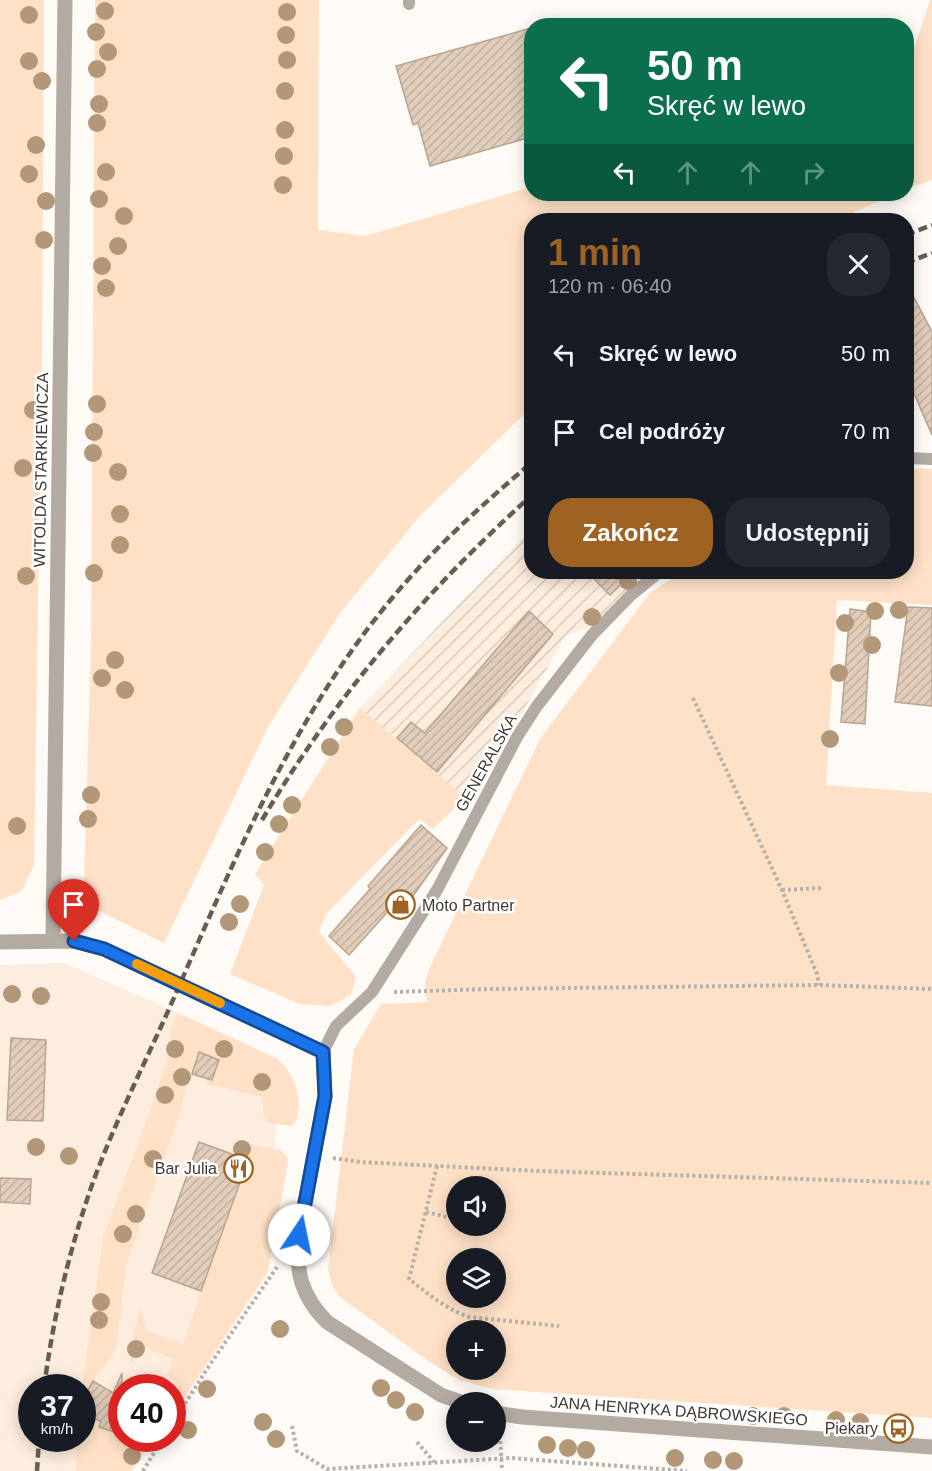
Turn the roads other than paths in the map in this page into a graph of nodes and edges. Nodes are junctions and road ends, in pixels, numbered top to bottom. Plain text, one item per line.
1 (65, 0) edge
2 (914, 458) edge
3 (932, 459) edge
4 (650, 579) edge
5 (53, 940) junction
6 (0, 942) edge
7 (323, 1052) junction
8 (446, 1397) edge
9 (506, 1415) edge
10 (932, 1447) edge

1 - 5 street, WITOLDA STARKIEWICZA
2 - 3 lane
4 - 7 lane, GENERALSKA
5 - 6 street
5 - 7 street
7 - 8 street
9 - 10 street, JANA HENRYKA DĄBROWSKIEGO

